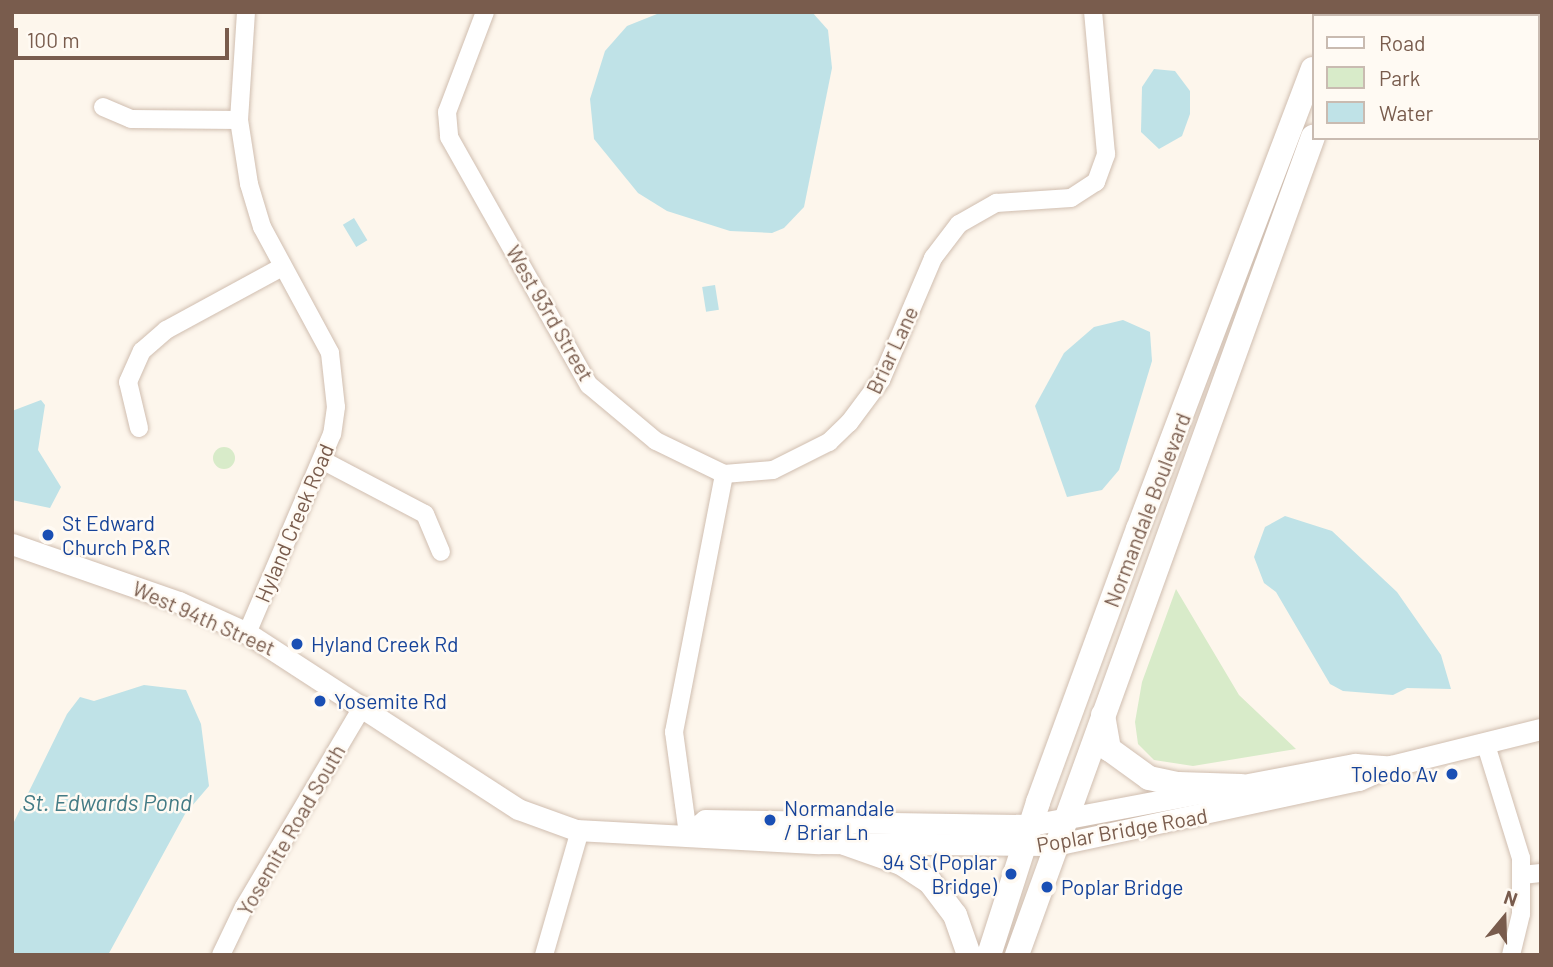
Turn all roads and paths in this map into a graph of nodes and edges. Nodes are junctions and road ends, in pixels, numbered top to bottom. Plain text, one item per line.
1 (246, 12) edge
2 (485, 12) edge
3 (1093, 12) edge
4 (1312, 72) edge
5 (103, 107) dead end
6 (240, 120) junction
7 (1312, 140) edge
8 (282, 267) junction
9 (139, 428) dead end
10 (321, 460) junction
11 (724, 474) junction
12 (12, 544) edge
13 (441, 552) dead end
14 (247, 633) junction
15 (363, 706) junction
16 (1103, 715) junction
17 (1541, 729) edge
18 (1486, 746) junction
19 (1391, 766) junction
20 (1241, 786) junction
21 (1063, 821) junction
22 (580, 830) junction
23 (688, 834) junction
24 (847, 835) junction
25 (1028, 836) junction
26 (1055, 845) junction
27 (1541, 873) edge
28 (1522, 875) junction
29 (221, 955) edge
30 (544, 955) edge
31 (969, 955) edge
32 (989, 955) edge
33 (1017, 955) edge
34 (1511, 955) edge

1 - 6 street, Hyland Creek Road
2 - 11 street, West 93rd Street
3 - 11 street, Briar Lane
4 - 25 main road, Normandale Boulevard
5 - 6 street
6 - 8 street, Hyland Creek Road
7 - 16 main road, Normandale Boulevard
8 - 9 street
8 - 10 street, Hyland Creek Road
10 - 13 street
10 - 14 street, Hyland Creek Road
11 - 23 street
12 - 14 street, West 94th Street
14 - 15 street, West 94th Street
15 - 22 street, West 94th Street
15 - 29 street, Yosemite Road South
16 - 20 main road
16 - 21 main road, Normandale Boulevard
17 - 18 street, Poplar Bridge Road
18 - 19 street, Poplar Bridge Road
18 - 28 street
19 - 20 street, Poplar Bridge Road
19 - 26 street, Poplar Bridge Road
20 - 21 street, Poplar Bridge Road
21 - 25 street, Poplar Bridge Road
21 - 26 main road, Normandale Boulevard
22 - 23 street, West 94th Street
22 - 30 street
23 - 24 street, West 94th Street
24 - 25 street, Poplar Bridge Road
24 - 31 main road
25 - 26 street, Poplar Bridge Road
25 - 32 main road, Normandale Boulevard
26 - 33 main road, Normandale Boulevard
27 - 28 street
28 - 34 street

